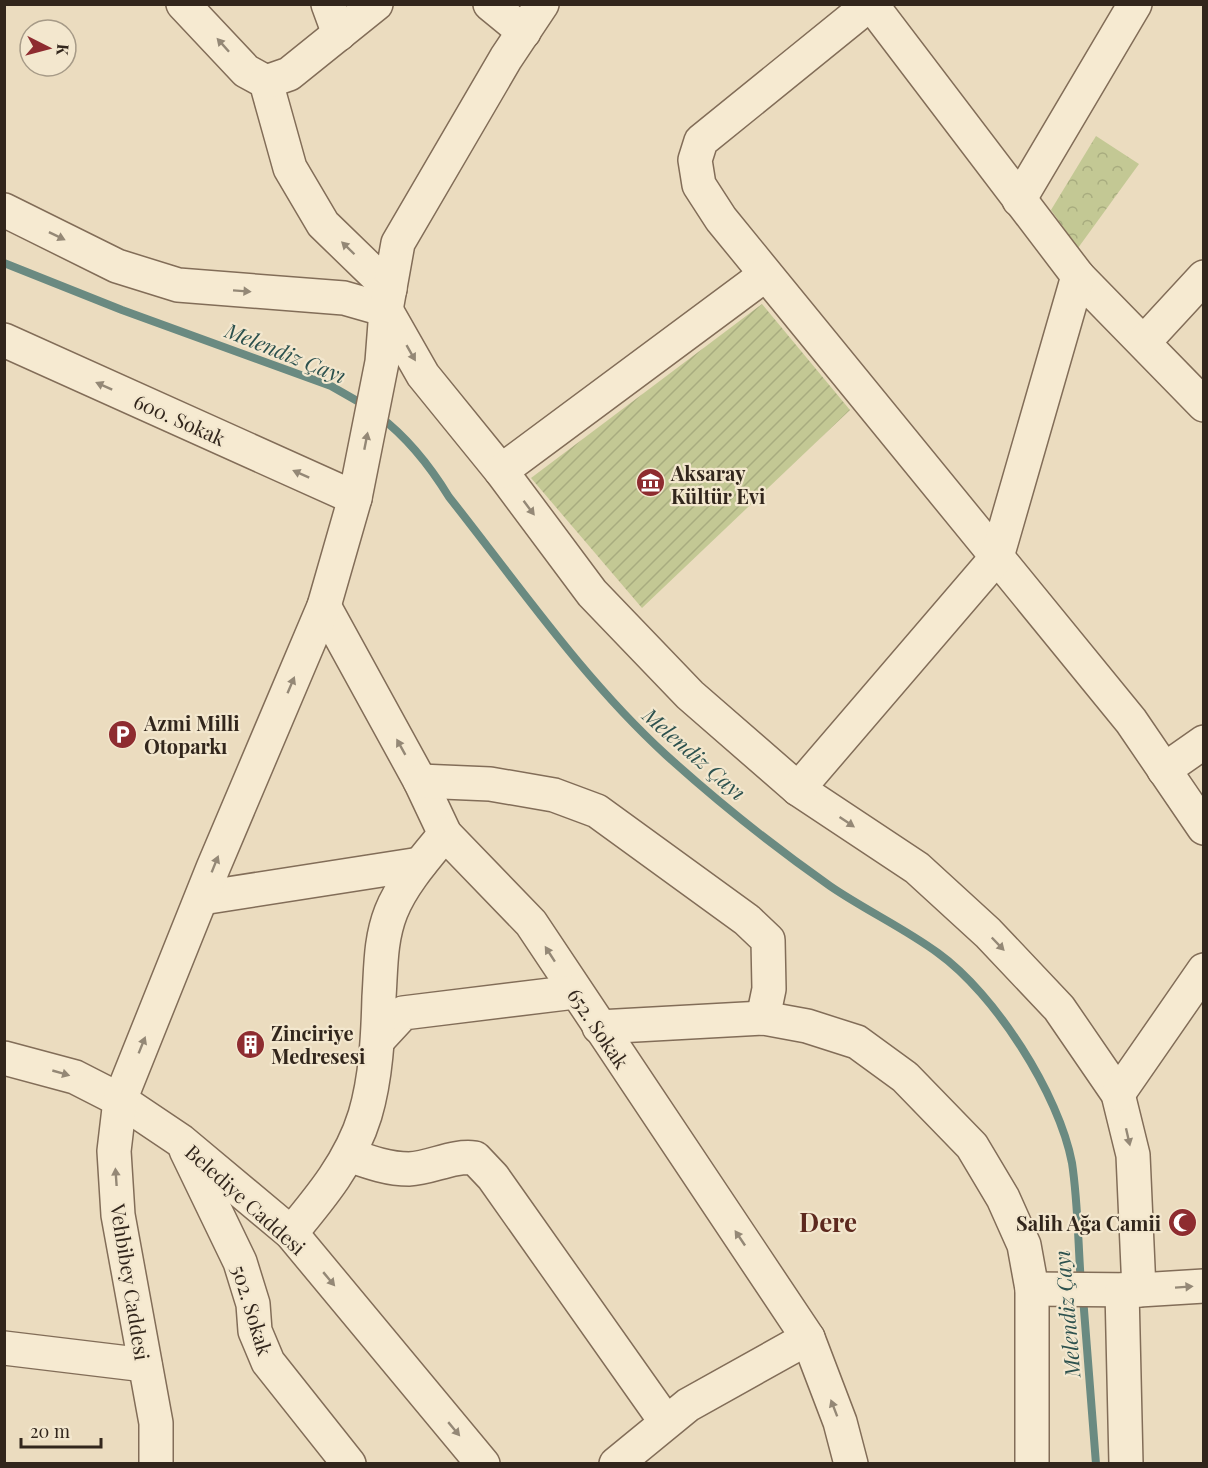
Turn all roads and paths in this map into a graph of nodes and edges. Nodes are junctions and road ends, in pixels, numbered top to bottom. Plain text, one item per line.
1 (183, 4) edge
2 (376, 4) edge
3 (490, 4) edge
4 (542, 4) edge
5 (870, 4) edge
6 (1135, 4) edge
7 (334, 19) edge
8 (524, 32) junction
9 (266, 82) junction
10 (1019, 200) junction
11 (4, 210) edge
12 (765, 275) junction
13 (1078, 276) junction
14 (1203, 278) edge
15 (388, 300) junction
16 (4, 340) edge
17 (1144, 342) junction
18 (1203, 405) edge
19 (501, 471) junction
20 (355, 498) junction
21 (997, 557) junction
22 (324, 606) junction
23 (1203, 742) edge
24 (1164, 770) junction
25 (420, 781) junction
26 (798, 789) junction
27 (1203, 828) edge
28 (445, 834) junction
29 (420, 864) junction
30 (202, 898) junction
31 (1203, 970) edge
32 (575, 992) junction
33 (763, 1018) junction
34 (599, 1027) junction
35 (378, 1040) junction
36 (4, 1058) edge
37 (1118, 1094) junction
38 (120, 1100) junction
39 (181, 1141) junction
40 (349, 1155) junction
41 (291, 1233) junction
42 (1203, 1286) edge
43 (1032, 1289) junction
44 (1131, 1290) junction
45 (808, 1338) junction
46 (4, 1348) edge
47 (145, 1365) junction
48 (666, 1422) junction
49 (156, 1464) edge
50 (349, 1464) edge
51 (483, 1464) edge
52 (616, 1464) edge
53 (851, 1464) edge
54 (1032, 1464) edge
55 (1126, 1464) edge

9 -> 1 street
2 - 7 street
3 - 8 street
4 - 8 street, Vehbibey Caddesi
5 - 10 street
5 - 12 street
6 - 10 street
7 - 9 street
8 - 15 street, Vehbibey Caddesi
15 -> 9 street
10 - 13 street
11 -> 15 street
12 - 19 street
12 - 21 street
13 - 17 street
13 - 21 street
14 - 17 street
15 -> 19 street
20 -> 15 street, Vehbibey Caddesi
20 -> 16 street, 600. Sokak
17 - 18 street
19 -> 26 street
20 - 22 street, Vehbibey Caddesi
21 - 24 street
21 - 26 street
25 -> 22 street, 652. Sokak
30 -> 22 street, Vehbibey Caddesi
23 - 24 street
24 - 27 street
25 - 28 street, 652. Sokak
25 - 33 street
26 -> 37 street
28 - 29 street
32 -> 28 street, 652. Sokak
29 - 30 street
29 - 35 street
38 -> 30 street, Vehbibey Caddesi
31 - 37 street
32 - 34 street, 652. Sokak
32 - 35 street
33 - 34 street
33 - 43 street
45 -> 34 street, 652. Sokak
35 - 40 street
36 -> 38 street, Belediye Caddesi
37 -> 44 street
38 - 39 street, Belediye Caddesi
47 -> 38 street, Vehbibey Caddesi
39 - 41 street, Belediye Caddesi
39 - 50 street, 502. Sokak
40 - 41 street
40 - 48 street
41 -> 51 street, Belediye Caddesi
44 -> 42 street
43 - 44 street
43 - 54 street
44 - 55 street
45 - 48 street
53 -> 45 street, 652. Sokak
46 - 47 street
47 - 49 street, Vehbibey Caddesi
48 - 52 street

